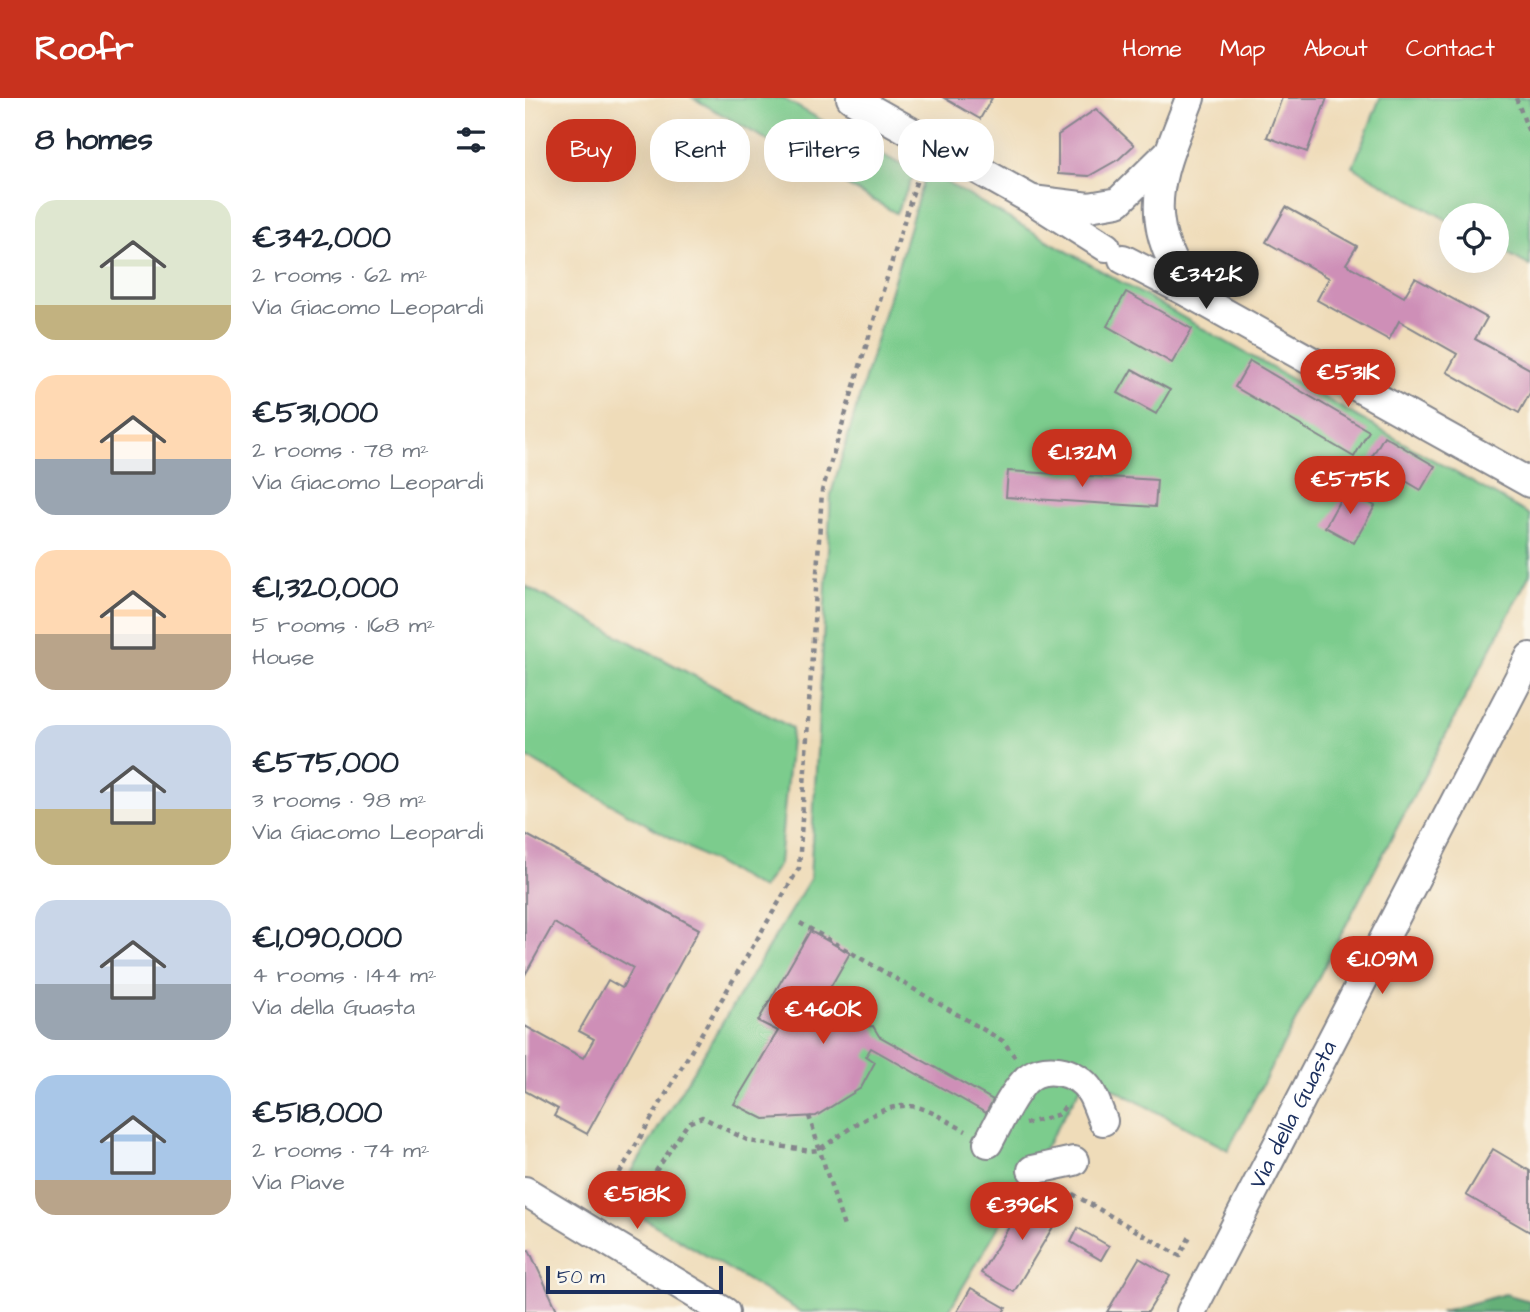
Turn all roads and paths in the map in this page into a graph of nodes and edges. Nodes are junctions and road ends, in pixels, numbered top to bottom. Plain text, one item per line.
1 (852, 98) edge
2 (1190, 98) edge
3 (1515, 98) edge
4 (898, 124) edge
5 (1530, 135) edge
6 (1169, 152) junction
7 (994, 179) edge
8 (917, 182) edge
9 (1032, 200) junction
10 (1118, 202) junction
11 (1160, 223) junction
12 (1114, 253) junction
13 (1189, 293) junction
14 (1530, 483) edge
15 (1530, 657) edge
16 (800, 923) dead end
17 (1033, 1074) junction
18 (1080, 1081) junction
19 (1005, 1114) junction
20 (809, 1116) dead end
21 (1103, 1121) dead end
22 (988, 1143) joint
23 (818, 1150) junction
24 (1075, 1161) dead end
25 (1032, 1170) joint
26 (650, 1180) dead end
27 (525, 1191) edge
28 (844, 1227) dead end
29 (591, 1231) junction
30 (1190, 1236) dead end
31 (725, 1312) edge
32 (1191, 1312) edge

1 - 4 street
2 - 6 street
3 - 5 path
6 - 10 street
6 - 11 street
7 - 9 street
8 - 29 path
9 - 10 street
9 - 12 street
10 - 11 street
10 - 12 street
11 - 12 street
11 - 13 street
12 - 13 street
13 - 14 street
15 - 32 street, Via della Guasta
16 - 17 path
17 - 18 street
17 - 19 street
18 - 19 path
18 - 21 street
19 - 22 street
20 - 23 path
22 - 23 path
23 - 26 path
23 - 28 path
24 - 25 street
25 - 30 path
27 - 29 street
29 - 31 street

